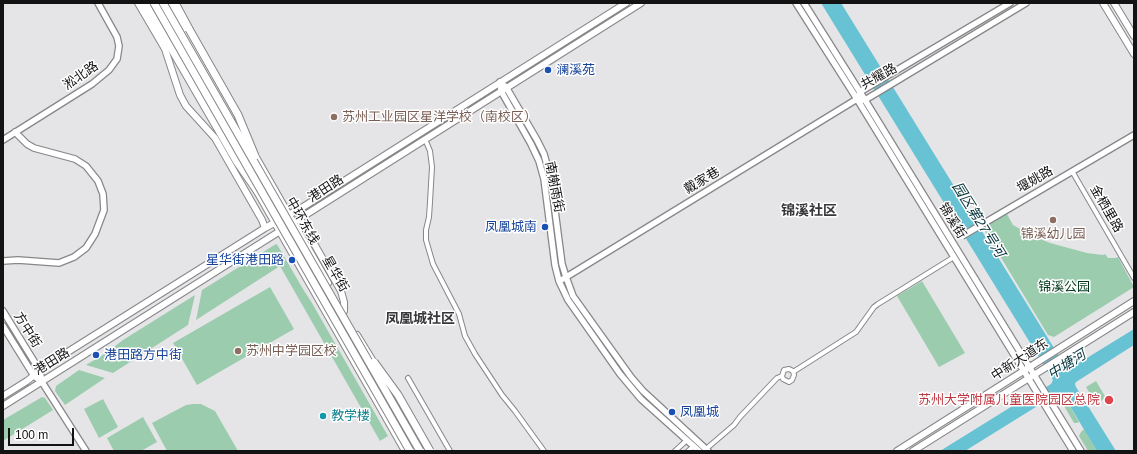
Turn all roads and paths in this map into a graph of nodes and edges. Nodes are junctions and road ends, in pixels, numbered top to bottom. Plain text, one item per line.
1 (98, 3) edge
2 (138, 3) edge
3 (145, 3) edge
4 (149, 3) edge
5 (154, 3) edge
6 (164, 3) edge
7 (168, 3) edge
8 (175, 3) edge
9 (626, 3) edge
10 (641, 3) edge
11 (796, 3) edge
12 (804, 3) edge
13 (1010, 3) edge
14 (1026, 3) edge
15 (1103, 3) edge
16 (1114, 3) edge
17 (1134, 36) edge
18 (1134, 54) edge
19 (500, 82) junction
20 (503, 89) junction
21 (860, 92) junction
22 (857, 99) junction
23 (865, 100) junction
24 (15, 132) junction
25 (1134, 135) edge
26 (425, 139) junction
27 (3, 140) edge
28 (1072, 171) junction
29 (268, 186) junction
30 (258, 192) junction
31 (289, 215) junction
32 (300, 219) junction
33 (275, 223) junction
34 (294, 223) junction
35 (265, 228) junction
36 (280, 232) junction
37 (949, 243) junction
38 (954, 257) junction
39 (3, 261) edge
40 (566, 277) junction
41 (1134, 278) edge
42 (559, 281) junction
43 (1134, 301) edge
44 (3, 311) edge
45 (344, 312) junction
46 (1134, 312) edge
47 (3, 326) edge
48 (350, 328) junction
49 (1026, 369) junction
50 (40, 371) junction
51 (793, 372) junction
52 (34, 376) junction
53 (782, 376) junction
54 (1031, 376) junction
55 (408, 378) dead end
56 (42, 382) junction
57 (3, 396) edge
58 (1046, 402) junction
59 (3, 406) edge
60 (687, 440) junction
61 (694, 446) junction
62 (707, 450) edge
63 (86, 451) edge
64 (405, 451) edge
65 (410, 451) edge
66 (420, 451) edge
67 (425, 451) edge
68 (430, 451) edge
69 (450, 451) edge
70 (544, 451) edge
71 (675, 451) edge
72 (688, 451) edge
73 (699, 451) edge
74 (897, 451) edge
75 (913, 451) edge
76 (1073, 451) edge
77 (1080, 451) edge

1 - 24 main road, 淞北路
2 - 35 main road
3 - 30 highway
4 - 30 main road, 星华街
5 - 65 highway, 中环东线, bridge
6 - 29 highway, 中环东线, bridge
7 - 31 main road, 星华街
8 - 29 highway, bridge
9 - 19 main road, 港田路
10 - 20 main road, 港田路
11 - 22 main road, 锦溪街
12 - 21 main road, 锦溪街
13 - 21 main road, 共耀路
14 - 23 main road, 共耀路
15 - 18 main road
16 - 17 main road
19 - 20 main road, 南榭雨街
19 - 31 main road, 港田路
20 - 26 main road, 港田路
20 - 40 main road, 南榭雨街
20 - 42 main road, 南榭雨街
21 - 22 main road, 共耀路
21 - 23 main road, 锦溪街
22 - 23 main road, 共耀路
22 - 37 main road, 锦溪街
22 - 40 main road, 戴家巷
23 - 37 main road, 锦溪街
24 - 27 main road, 淞北路
24 - 39 main road
25 - 28 main road, 堰姚路
26 - 32 main road, 港田路
26 - 70 street
28 - 37 main road, 堰姚路, bridge
28 - 41 street, 金栖里路
29 - 48 highway, 中环东线, bridge
30 - 33 main road, 星华街
31 - 33 main road, 港田路
31 - 34 main road, 星华街
32 - 34 main road, 港田路
32 - 45 main road
33 - 35 main road, 港田路
33 - 36 main road, 星华街
34 - 36 main road, 港田路
34 - 45 main road, 星华街
35 - 50 main road, 港田路
36 - 56 main road, 港田路
36 - 64 main road, 星华街
37 - 38 main road, 锦溪街
37 - 49 main road, 锦溪街
38 - 49 main road, 锦溪街
38 - 51 street
40 - 42 main road, 戴家巷
40 - 62 main road, 南榭雨街
42 - 60 main road, 南榭雨街
43 - 49 main road, 中新大道东
44 - 50 main road, 方中街
45 - 67 main road, 星华街
46 - 54 main road, 中新大道东
47 - 52 main road, 方中街
48 - 66 highway, 中环东线, bridge
48 - 68 highway, bridge
49 - 54 main road, 锦溪街
49 - 74 main road, 中新大道东
50 - 52 main road, 港田路
50 - 56 main road, 方中街
51 - 53 street
51 - 53 street
52 - 56 main road, 方中街
52 - 57 main road, 港田路
53 - 62 street
54 - 58 main road, 锦溪街
54 - 75 main road, 中新大道东
55 - 69 street
56 - 59 main road, 港田路
56 - 63 main road, 方中街
58 - 76 main road, 锦溪街
58 - 77 main road, 锦溪街
60 - 61 main road, 南榭雨街
60 - 71 street
61 - 72 street
61 - 73 main road, 南榭雨街

